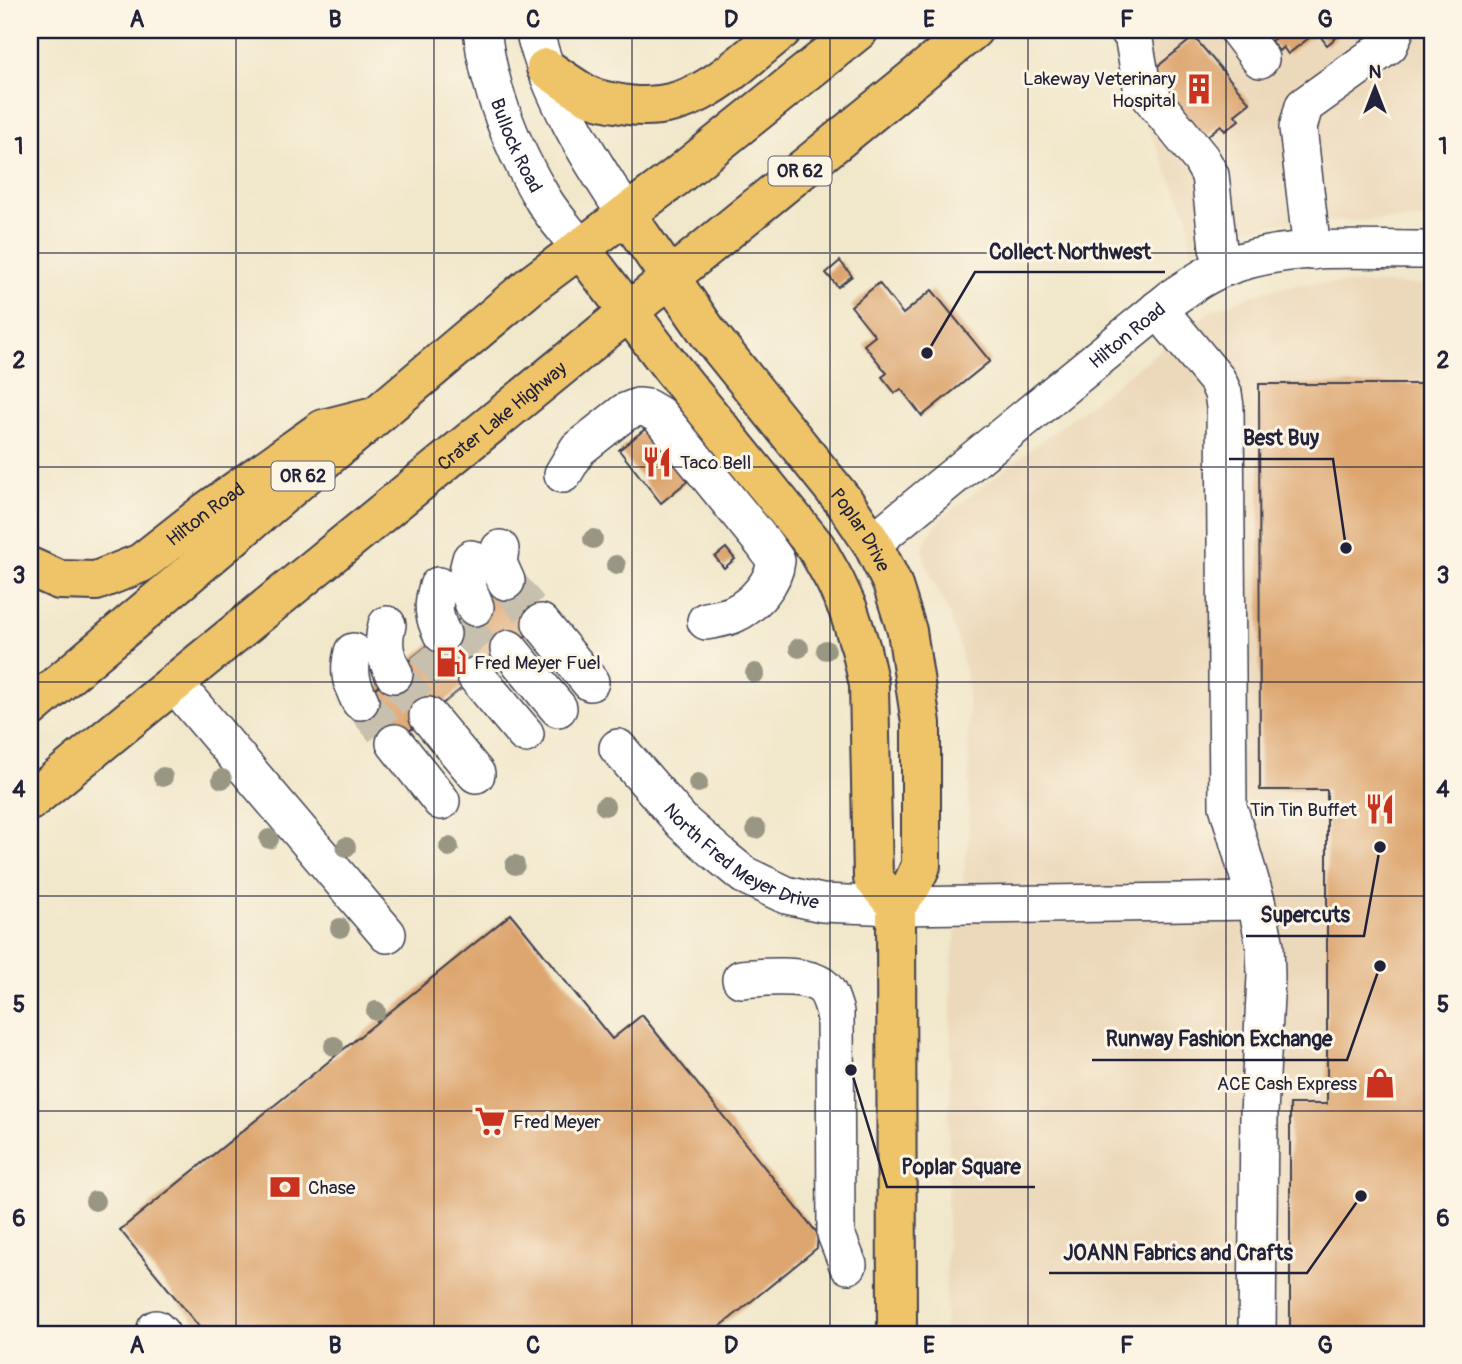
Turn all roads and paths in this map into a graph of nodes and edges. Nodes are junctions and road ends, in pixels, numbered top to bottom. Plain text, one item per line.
1 (482, 30) edge
2 (534, 30) edge
3 (782, 30) edge
4 (859, 30) edge
5 (972, 30) edge
6 (1128, 30) edge
7 (1237, 30) edge
8 (1395, 30) edge
9 (1260, 59) dead end
10 (546, 68) junction
11 (626, 214) junction
12 (580, 248) junction
13 (1432, 250) edge
14 (1312, 251) junction
15 (1226, 267) junction
16 (670, 278) junction
17 (1158, 309) junction
18 (628, 312) junction
19 (374, 415) junction
20 (562, 474) dead end
21 (872, 543) junction
22 (30, 567) edge
23 (706, 621) dead end
24 (174, 683) junction
25 (468, 683) junction
26 (30, 708) edge
27 (516, 741) junction
28 (618, 748) dead end
29 (30, 801) edge
30 (1256, 901) junction
31 (896, 906) junction
32 (387, 934) dead end
33 (741, 979) dead end
34 (848, 1265) dead end
35 (897, 1334) edge
36 (1258, 1334) edge

1 - 12 street, Bullock Road
2 - 10 street
3 - 10 main road
4 - 11 main road, OR 62
5 - 16 main road, Crater Lake Highway / OR 62
6 - 15 street
7 - 9 street
8 - 14 street
10 - 11 street
11 - 12 main road, OR 62
11 - 16 main road, Poplar Drive
12 - 18 main road
12 - 19 main road, OR 62
13 - 14 street, Hilton Road
14 - 15 street, Hilton Road
15 - 17 street, Hilton Road
16 - 18 main road, Crater Lake Highway / OR 62
16 - 21 main road, Poplar Drive
17 - 21 street, Hilton Road
17 - 30 street
18 - 24 main road, Crater Lake Highway / OR 62
18 - 31 main road
19 - 22 main road, Hilton Road
19 - 26 main road, OR 62
20 - 23 street
21 - 31 main road, Poplar Drive
24 - 29 main road, Crater Lake Highway / OR 62
24 - 32 street
25 - 27 street
25 - 27 street
25 - 27 street
25 - 27 street
28 - 31 street, North Fred Meyer Drive
30 - 31 street, North Fred Meyer Drive
30 - 36 street
31 - 35 main road
33 - 34 street

